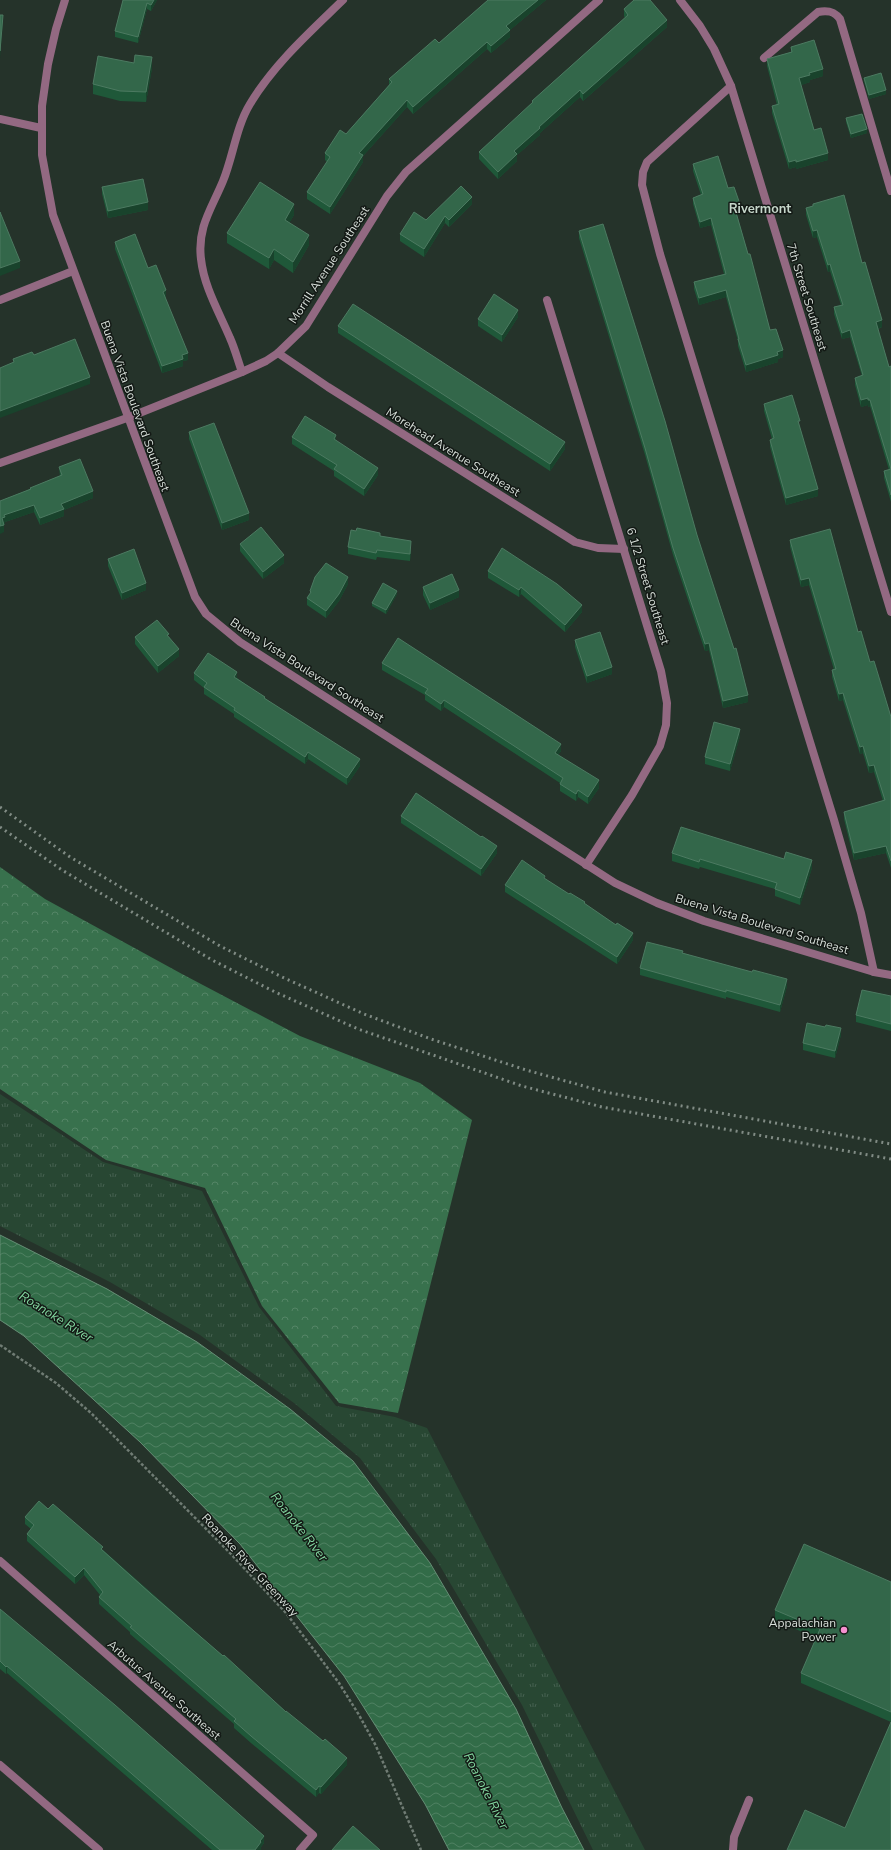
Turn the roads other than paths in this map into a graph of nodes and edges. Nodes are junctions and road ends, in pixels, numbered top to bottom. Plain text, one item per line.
1 (65, 0) edge
2 (343, 0) edge
3 (599, 0) edge
4 (680, 0) edge
5 (764, 58) dead end
6 (731, 86) junction
7 (0, 119) edge
8 (41, 128) junction
9 (891, 192) edge
10 (73, 271) junction
11 (0, 300) edge
12 (547, 300) dead end
13 (278, 353) junction
14 (242, 372) junction
15 (127, 418) junction
16 (0, 463) edge
17 (624, 549) junction
18 (890, 608) edge
19 (586, 865) junction
20 (874, 972) junction
21 (891, 975) edge
22 (0, 1561) edge
23 (0, 1764) edge
24 (749, 1800) dead end
25 (99, 1850) edge
26 (300, 1850) edge
27 (733, 1850) edge

1 - 8 street, Buena Vista Boulevard Southeast
2 - 14 street
3 - 13 street, Morrill Avenue Southeast
4 - 6 street, 7th Street Southeast
5 - 9 street
6 - 18 street, 7th Street Southeast
6 - 20 street
7 - 8 street
8 - 10 street, Buena Vista Boulevard Southeast
10 - 11 street
10 - 15 street, Buena Vista Boulevard Southeast
12 - 17 street, 6 1/2 Street Southeast
13 - 14 street, Morrill Avenue Southeast
13 - 17 street, Morehead Avenue Southeast
14 - 15 street, Morrill Avenue Southeast
15 - 16 street, Morrill Avenue Southeast
15 - 19 street, Buena Vista Boulevard Southeast
17 - 19 street, 6 1/2 Street Southeast
19 - 20 street, Buena Vista Boulevard Southeast
20 - 21 street, Buena Vista Boulevard Southeast
22 - 26 street, Arbutus Avenue Southeast
23 - 25 street
24 - 27 street

